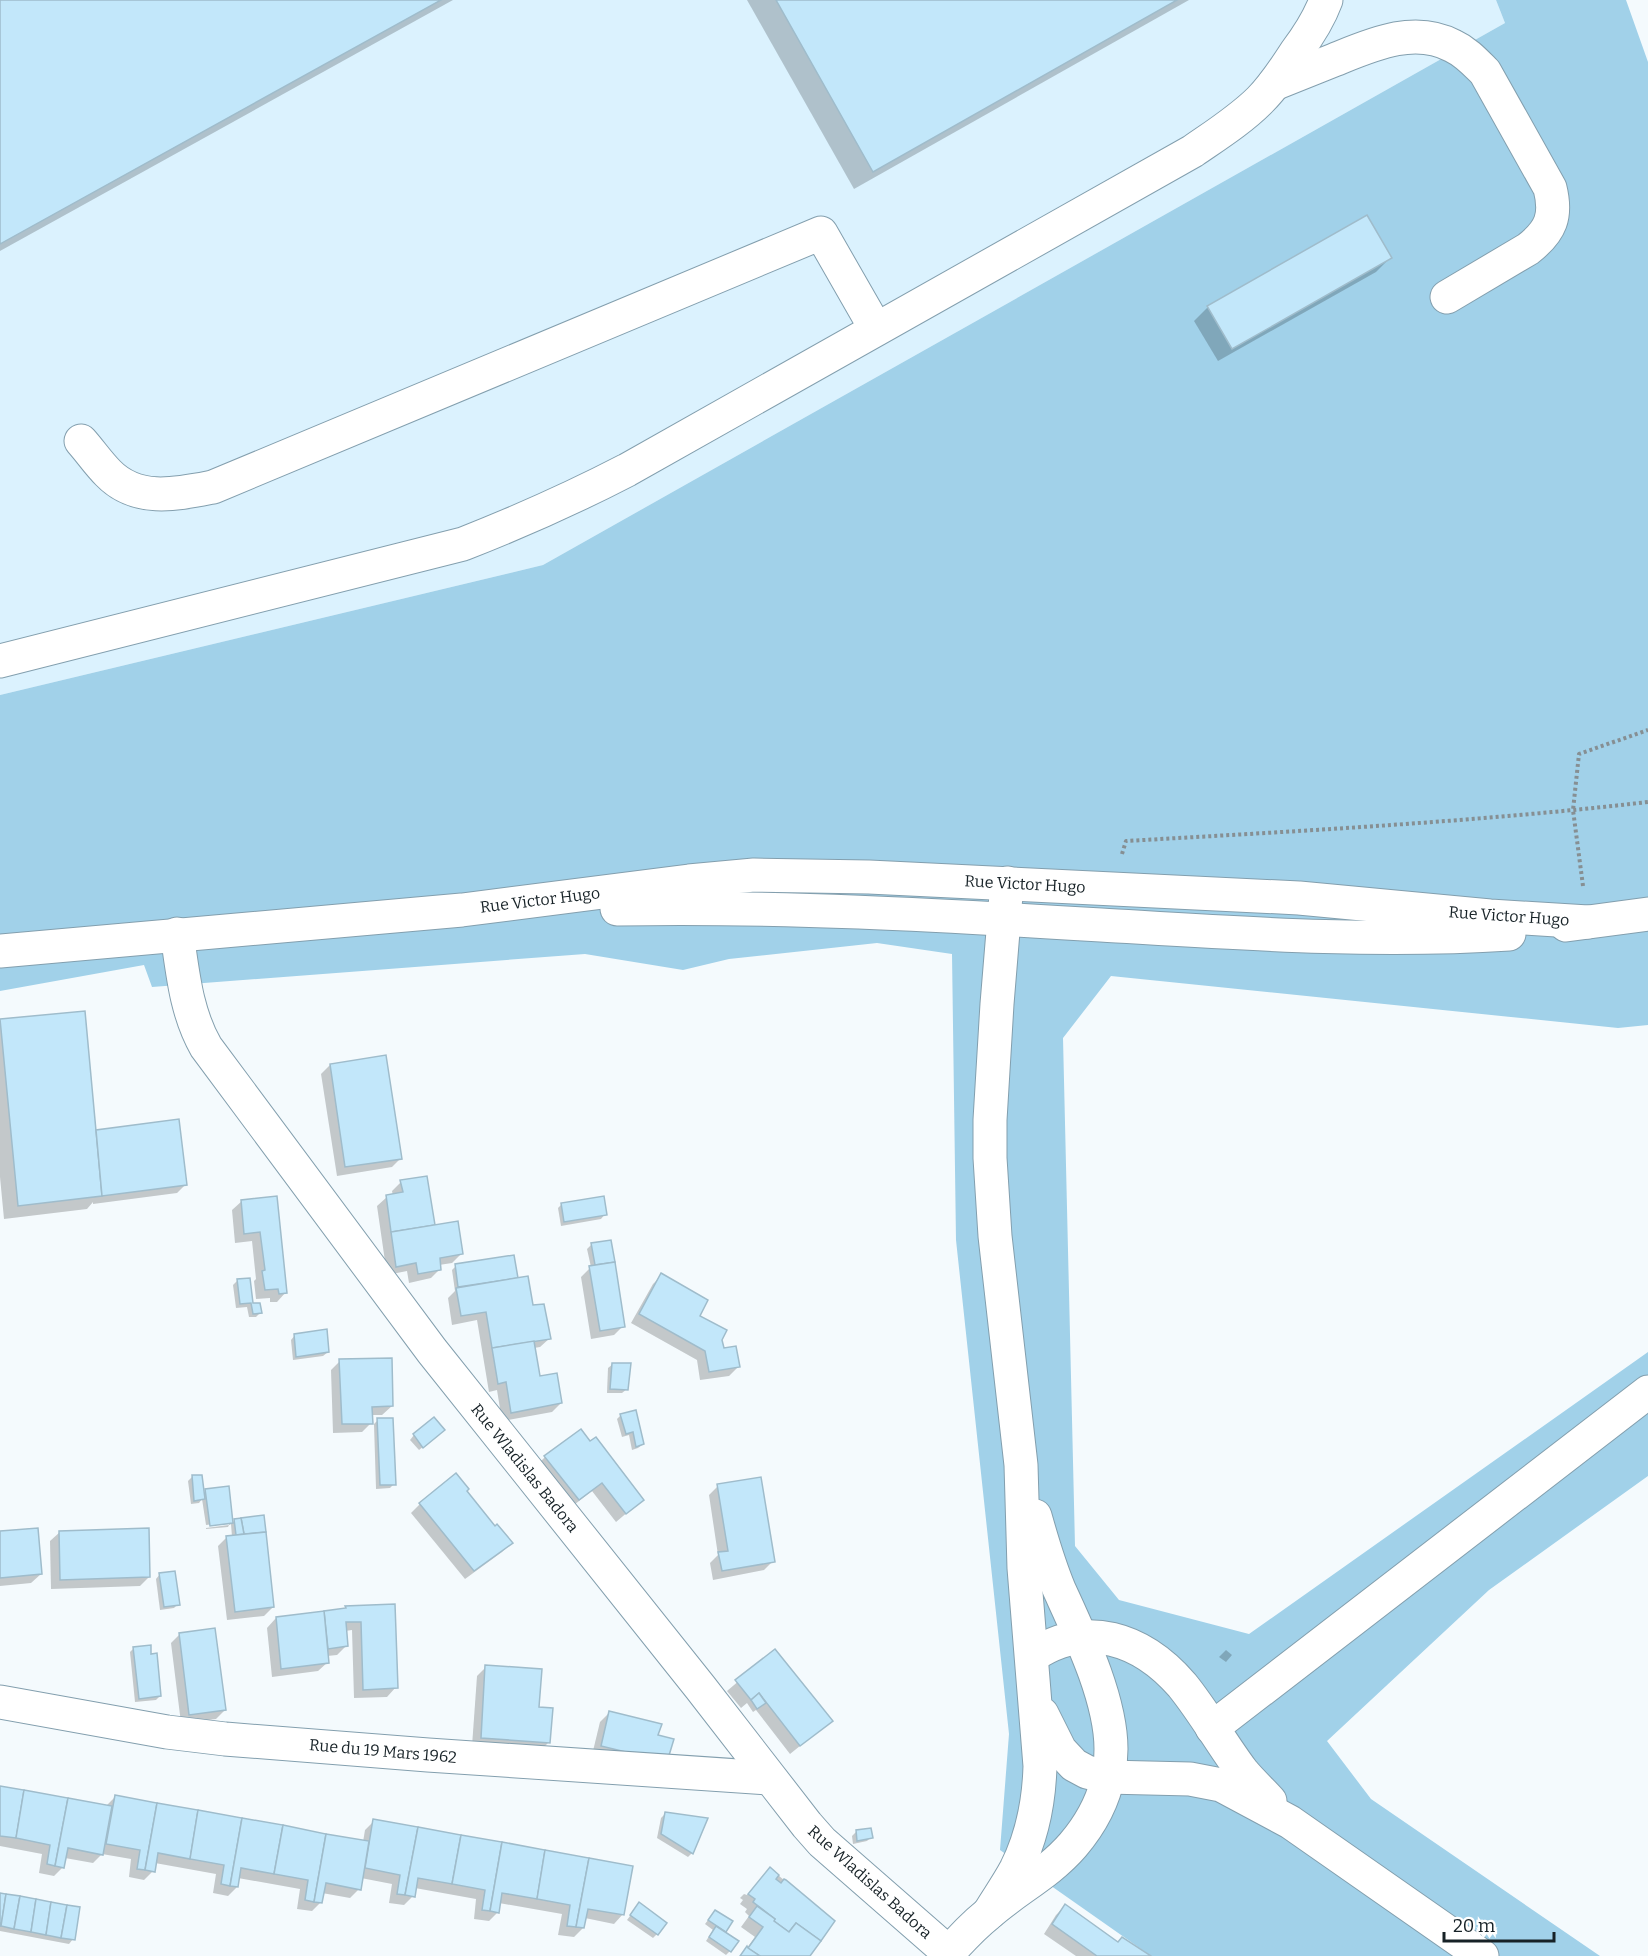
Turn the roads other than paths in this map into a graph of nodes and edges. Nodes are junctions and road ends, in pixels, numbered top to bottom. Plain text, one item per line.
1 (1326, 0) edge
2 (1274, 84) junction
3 (1447, 297) dead end
4 (876, 329) junction
5 (81, 441) dead end
6 (0, 661) edge
7 (1007, 884) junction
8 (462, 910) junction
9 (1648, 915) edge
10 (1004, 919) junction
11 (1588, 922) junction
12 (177, 934) junction
13 (0, 951) edge
14 (1648, 1392) edge
15 (1021, 1465) junction
16 (1080, 1636) junction
17 (1032, 1656) junction
18 (1036, 1701) junction
19 (0, 1702) edge
20 (1212, 1728) junction
21 (1107, 1777) junction
22 (769, 1778) junction
23 (1290, 1822) junction
24 (989, 1912) junction
25 (947, 1955) edge
26 (1482, 1956) edge

1 - 2 street
2 - 3 street
2 - 4 street
4 - 5 street
4 - 6 street
7 - 8 street, Rue Victor Hugo
7 - 10 street
7 - 11 street, Rue Victor Hugo
8 - 10 street, Rue Victor Hugo
8 - 12 street, Rue Victor Hugo
9 - 11 street, Rue Victor Hugo
10 - 11 street, Rue Victor Hugo
10 - 15 street
12 - 13 street, Rue Victor Hugo
12 - 22 street, Rue Wladislas Badora
14 - 20 street
15 - 16 street
15 - 17 street
16 - 17 street
16 - 20 street
16 - 21 street
17 - 18 street
18 - 21 street
18 - 24 street
19 - 22 street, Rue du 19 Mars 1962
20 - 23 street
21 - 23 street
21 - 24 street
22 - 25 street, Rue Wladislas Badora
23 - 26 street
24 - 25 street

